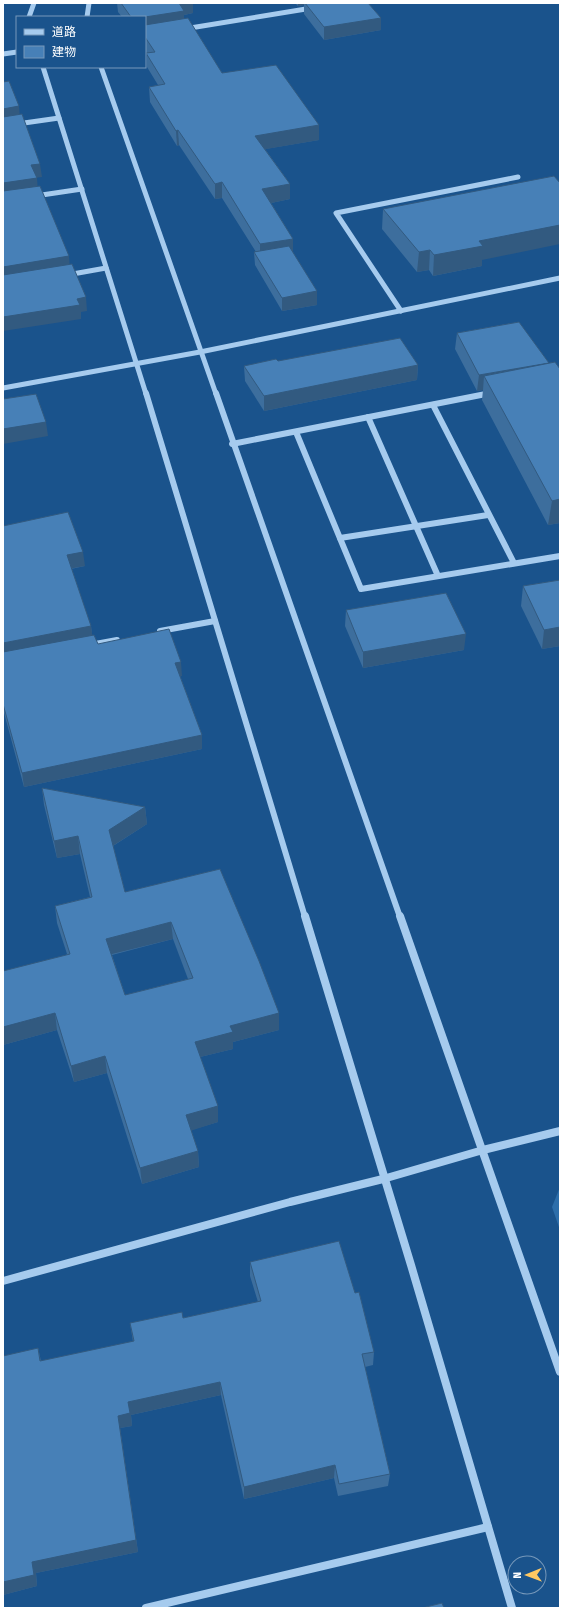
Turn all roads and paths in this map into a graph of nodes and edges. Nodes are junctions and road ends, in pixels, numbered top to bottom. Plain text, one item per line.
1 (34, 3) edge
2 (89, 3) edge
3 (318, 7) edge
4 (30, 16) edge
5 (87, 16) edge
6 (176, 30) edge
7 (16, 52) edge
8 (3, 54) edge
9 (43, 68) edge
10 (101, 68) edge
11 (59, 118) junction
12 (3, 126) edge
13 (518, 177) dead end
14 (82, 189) junction
15 (27, 198) edge
16 (106, 268) junction
17 (62, 275) edge
18 (560, 278) edge
19 (401, 311) junction
20 (200, 352) junction
21 (136, 363) junction
22 (3, 388) edge
23 (500, 392) edge
24 (433, 405) junction
25 (368, 418) junction
26 (296, 432) junction
27 (232, 444) junction
28 (488, 515) junction
29 (415, 526) junction
30 (340, 538) junction
31 (560, 556) edge
32 (514, 563) junction
33 (438, 576) junction
34 (215, 621) junction
35 (152, 633) edge
36 (121, 639) edge
37 (82, 647) edge
38 (560, 1131) edge
39 (483, 1150) junction
40 (384, 1179) junction
41 (3, 1282) edge
42 (560, 1372) edge
43 (488, 1526) junction
44 (146, 1608) edge
45 (512, 1608) edge

1 - 4 street
2 - 5 street
3 - 6 street
7 - 8 street
9 - 11 street
10 - 20 street
11 - 12 street
11 - 14 street
13 - 19 street
14 - 15 street
14 - 16 street
16 - 17 street
16 - 21 street
18 - 19 street
19 - 20 street
20 - 21 street
20 - 27 street
21 - 22 street
21 - 34 street
23 - 24 street
24 - 25 street
24 - 28 street
25 - 26 street
25 - 29 street
26 - 27 street
26 - 30 street
27 - 39 street
28 - 29 street
28 - 32 street
29 - 30 street
29 - 33 street
30 - 33 street
31 - 32 street
32 - 33 street
34 - 35 street
34 - 40 street
36 - 37 street
38 - 39 street
39 - 40 street
39 - 42 street
40 - 41 street
40 - 43 street
43 - 44 street
43 - 45 street

